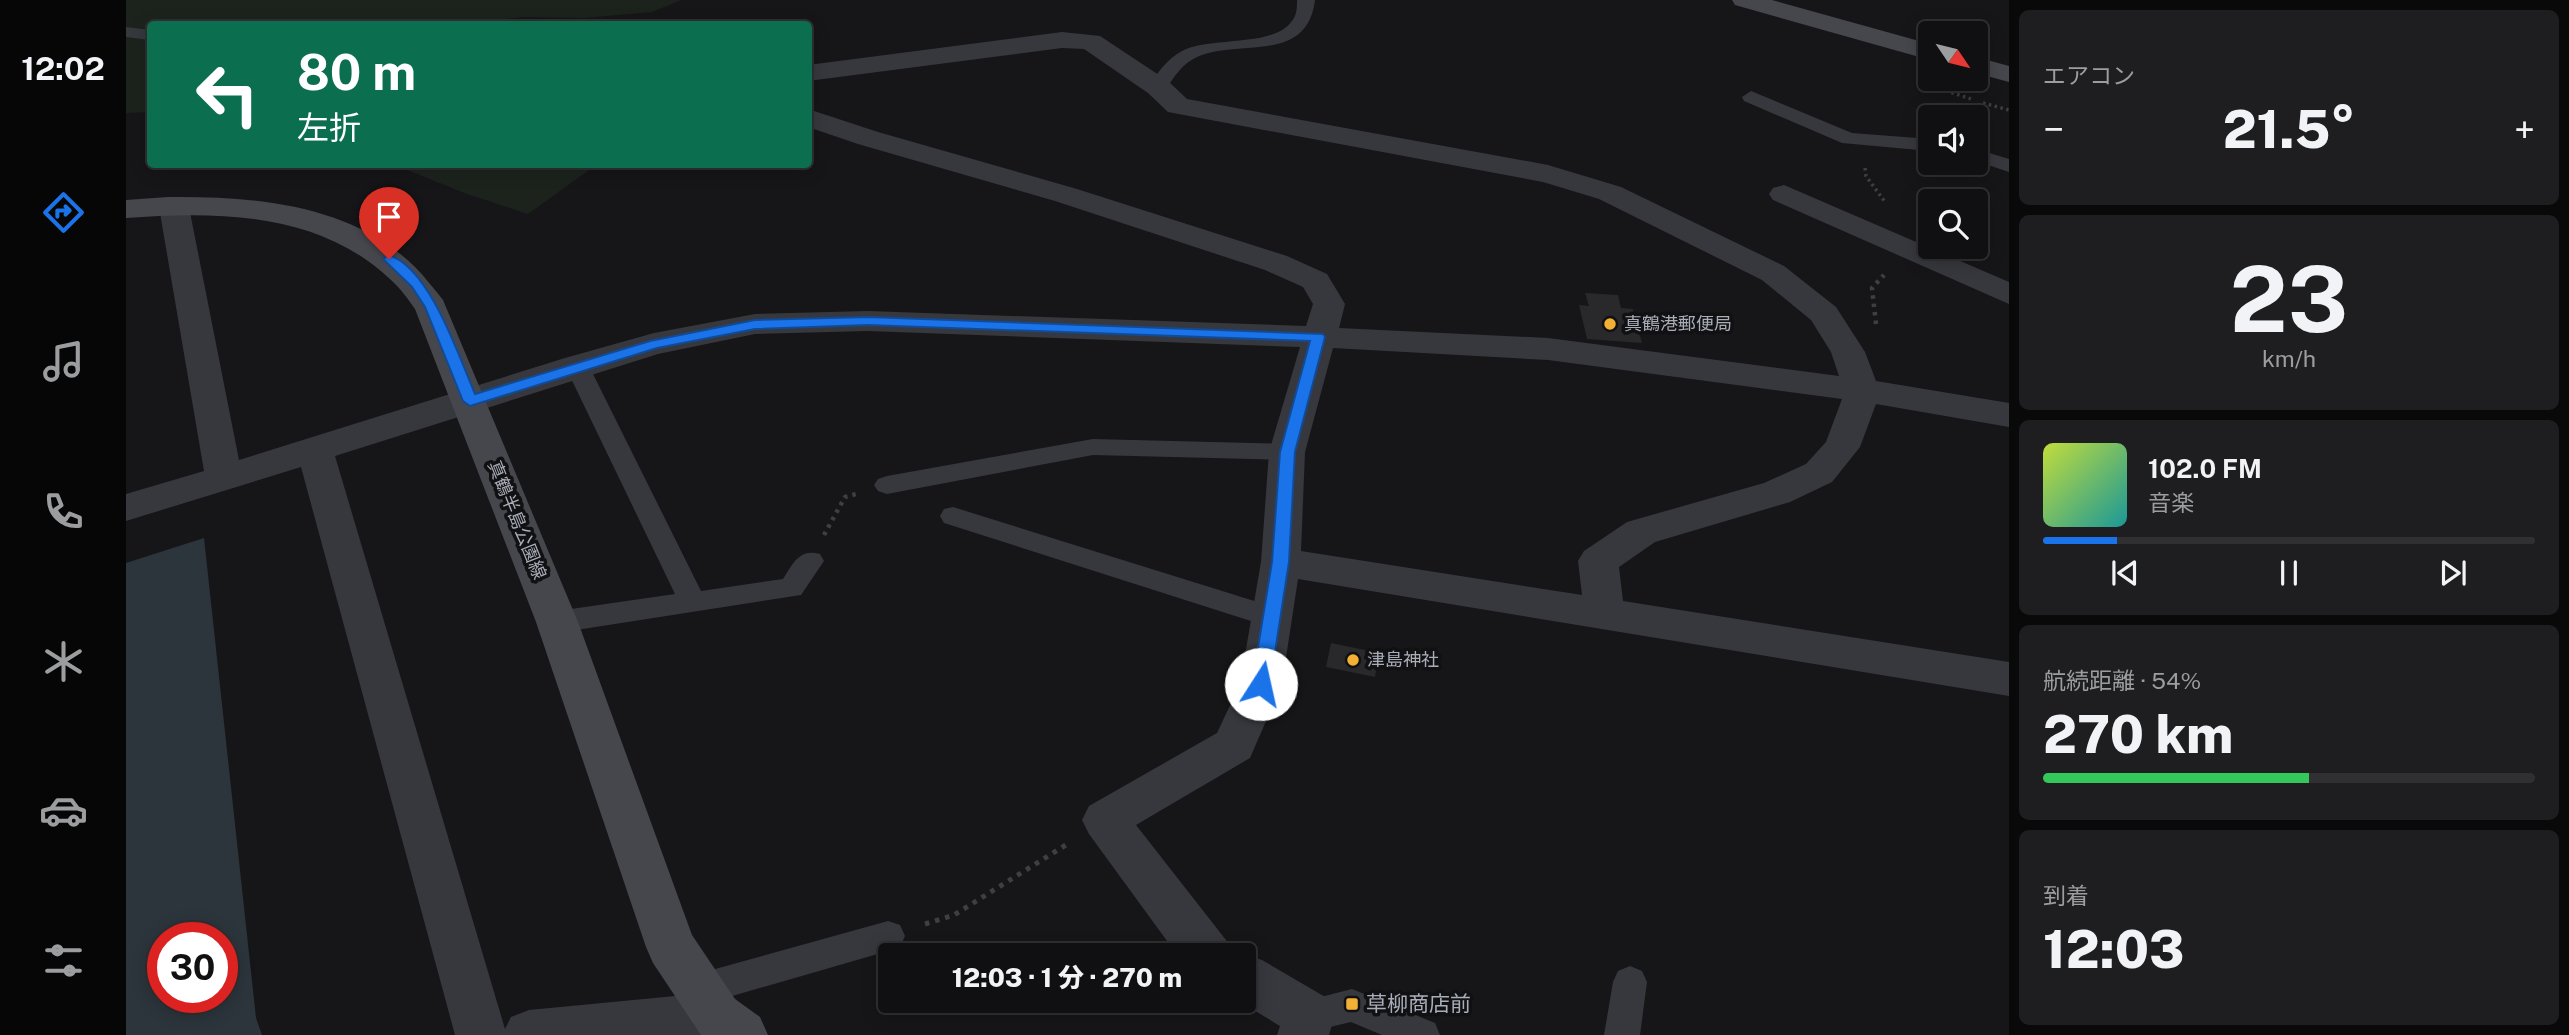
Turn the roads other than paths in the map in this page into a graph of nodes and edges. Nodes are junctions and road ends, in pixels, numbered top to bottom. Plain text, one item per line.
1 (1306, 0) edge
2 (1744, 0) edge
3 (126, 32) edge
4 (147, 34) edge
5 (1918, 48) edge
6 (1988, 68) edge
7 (812, 72) edge
8 (2009, 74) edge
9 (1157, 87) junction
10 (1751, 97) dead end
11 (812, 118) edge
12 (1918, 144) edge
13 (1988, 159) edge
14 (2009, 166) edge
15 (1784, 194) dead end
16 (174, 207) junction
17 (126, 209) edge
18 (2009, 294) edge
19 (1318, 337) junction
20 (577, 366) junction
21 (1876, 392) junction
22 (470, 401) junction
23 (2009, 415) edge
24 (315, 451) junction
25 (1287, 452) junction
26 (224, 478) junction
27 (887, 485) dead end
28 (126, 508) edge
29 (953, 516) dead end
30 (810, 561) dead end
31 (1280, 562) junction
32 (693, 602) junction
33 (1604, 615) junction
34 (1273, 617) junction
35 (557, 622) junction
36 (2009, 679) edge
37 (888, 936) road end
38 (1199, 943) edge
39 (1630, 982) dead end
40 (1256, 986) edge
41 (717, 1019) edge
42 (1306, 1025) edge
43 (481, 1035) edge
44 (529, 1035) edge
45 (1422, 1035) edge
46 (1622, 1035) edge

1 - 9 lane
2 - 5 main road
3 - 4 lane
6 - 8 main road
7 - 9 street
9 - 21 street
10 - 12 lane
11 - 19 street
13 - 14 lane
15 - 18 street
16 - 17 main road, 真鶴半島公園線
16 - 22 main road, 真鶴半島公園線
16 - 26 street
19 - 20 street
19 - 21 street
19 - 25 street
20 - 22 street
20 - 32 lane
21 - 23 street
21 - 33 street
22 - 24 street
22 - 35 main road, 真鶴半島公園線
24 - 26 street
24 - 43 street
25 - 27 lane
25 - 31 street
26 - 28 street
29 - 34 lane
30 - 32 lane
31 - 33 street
31 - 34 street
32 - 35 lane
33 - 36 street
34 - 38 street
35 - 41 main road, 真鶴半島公園線
37 - 41 lane
39 - 46 lane
40 - 42 street
41 - 44 street
42 - 45 lane

